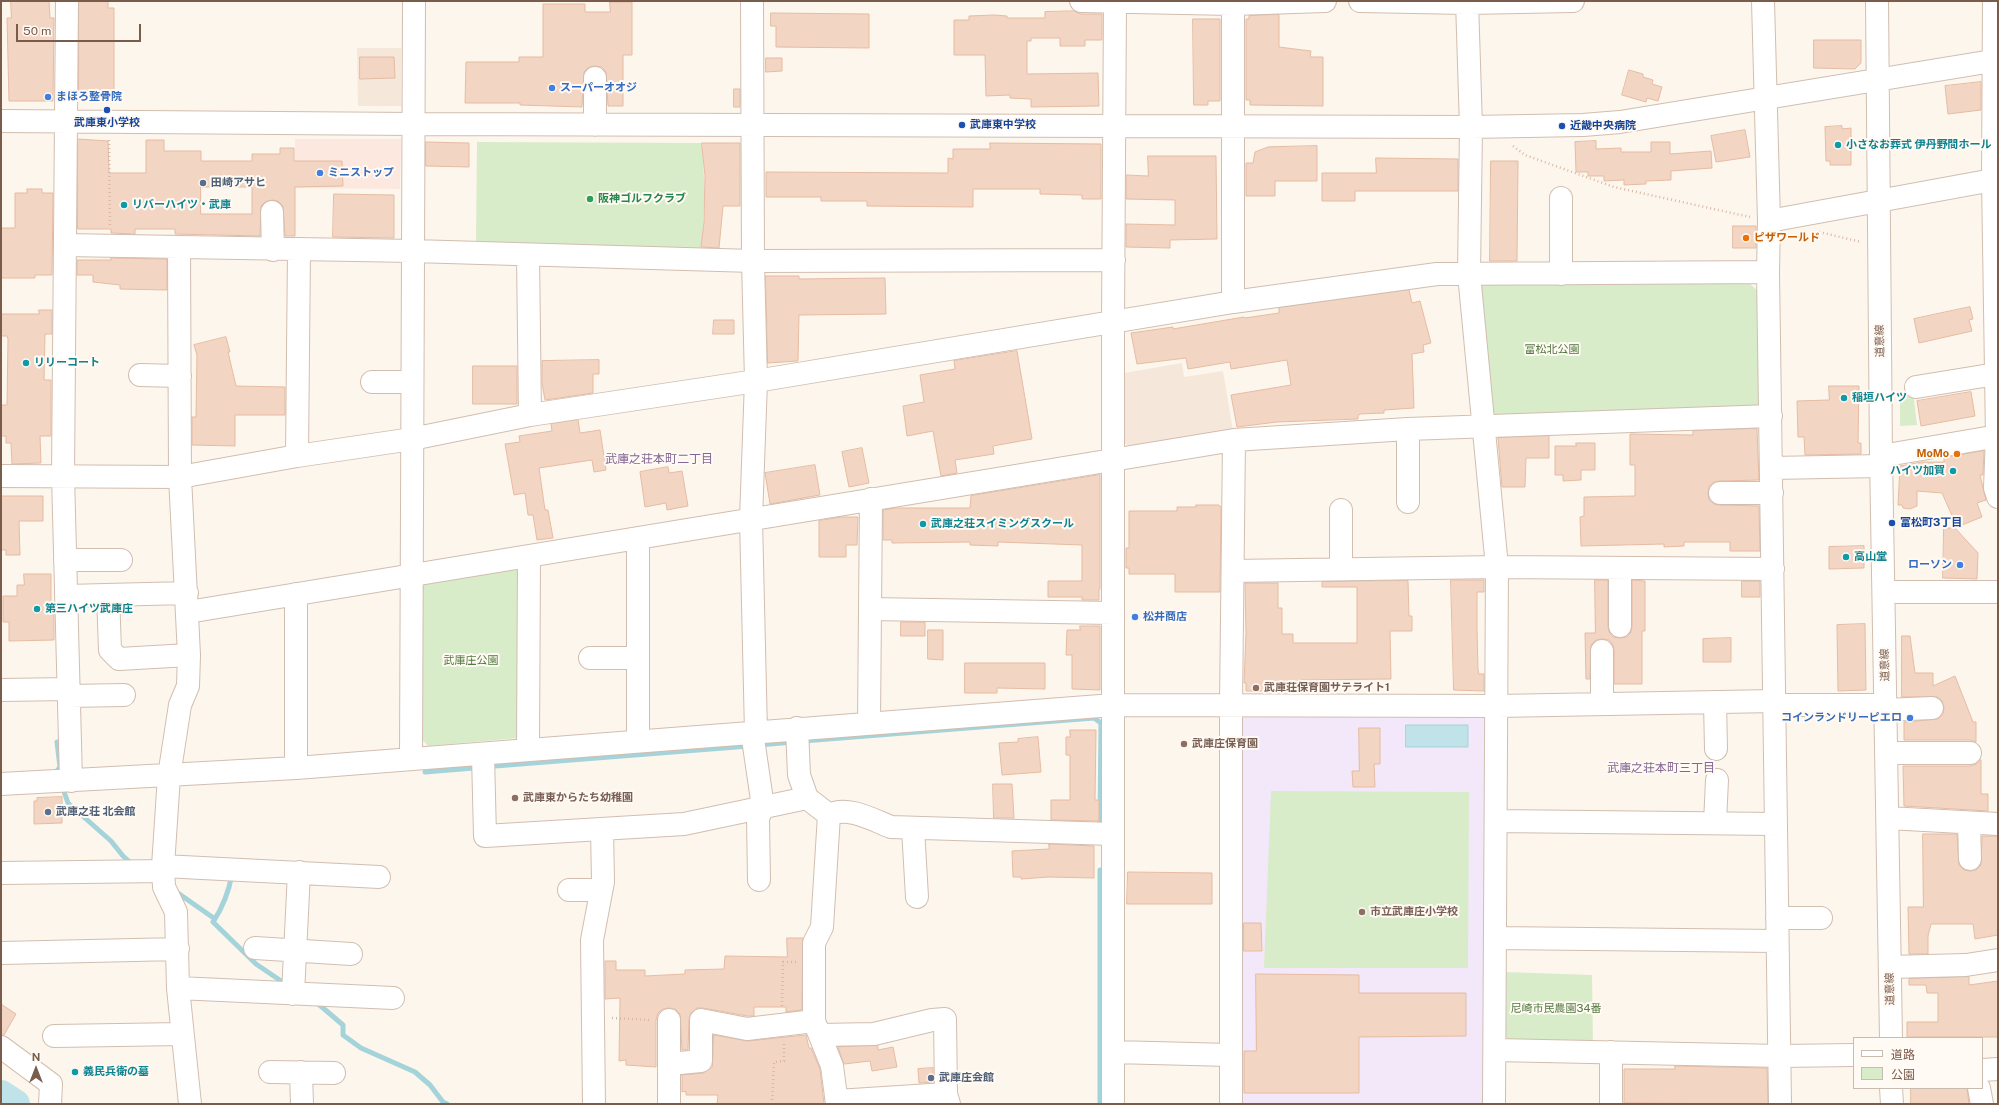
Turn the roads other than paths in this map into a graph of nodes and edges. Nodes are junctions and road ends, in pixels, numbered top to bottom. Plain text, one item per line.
1 (67, 1) edge
2 (414, 1) edge
3 (752, 1) edge
4 (1081, 1) edge
5 (1325, 1) edge
6 (1360, 1) edge
7 (1573, 1) edge
8 (1763, 1) edge
9 (1877, 1) edge
10 (1994, 1) edge
11 (1115, 2) edge
12 (1467, 2) edge
13 (1233, 3) edge
14 (1996, 60) edge
15 (595, 78) dead end
16 (1878, 80) junction
17 (1766, 99) junction
18 (1, 121) edge
19 (64, 122) junction
20 (415, 124) junction
21 (595, 125) junction
22 (753, 125) junction
23 (1115, 125) junction
24 (1233, 126) junction
25 (1471, 127) junction
26 (1996, 179) edge
27 (1562, 198) dead end
28 (1879, 200) junction
29 (272, 212) dead end
30 (1769, 221) junction
31 (65, 244) junction
32 (179, 247) junction
33 (273, 250) junction
34 (299, 250) junction
35 (412, 251) junction
36 (528, 255) junction
37 (1114, 260) junction
38 (753, 261) junction
39 (1768, 272) junction
40 (1469, 274) junction
41 (1560, 274) junction
42 (1233, 302) junction
43 (1113, 322) junction
44 (1997, 325) edge
45 (1996, 374) junction
46 (140, 375) dead end
47 (180, 376) junction
48 (756, 381) junction
49 (372, 382) dead end
50 (405, 382) junction
51 (1916, 387) dead end
52 (530, 415) junction
53 (1770, 416) junction
54 (1478, 426) junction
55 (1408, 430) junction
56 (1998, 436) edge
57 (412, 439) junction
58 (1234, 440) junction
59 (297, 456) junction
60 (1114, 459) junction
61 (1881, 461) junction
62 (1771, 468) junction
63 (63, 475) junction
64 (1, 476) edge
65 (180, 477) junction
66 (1720, 493) dead end
67 (1772, 493) junction
68 (1998, 496) edge
69 (871, 499) junction
70 (1408, 502) dead end
71 (1341, 510) dead end
72 (751, 519) junction
73 (638, 538) junction
74 (529, 557) junction
75 (65, 560) junction
76 (121, 560) dead end
77 (1497, 567) junction
78 (1620, 568) junction
79 (1773, 568) junction
80 (1341, 569) junction
81 (1233, 571) junction
82 (412, 576) junction
83 (1884, 592) junction
84 (1998, 592) edge
85 (296, 594) junction
86 (108, 595) junction
87 (66, 596) junction
88 (187, 602) junction
89 (870, 609) junction
90 (1113, 613) junction
91 (1620, 626) dead end
92 (1602, 651) dead end
93 (189, 655) junction
94 (590, 658) dead end
95 (638, 658) junction
96 (1, 690) edge
97 (68, 692) junction
98 (124, 695) dead end
99 (1716, 702) junction
100 (1775, 703) junction
101 (1602, 704) junction
102 (1112, 705) junction
103 (1231, 706) junction
104 (1497, 706) junction
105 (1885, 707) junction
106 (1932, 708) dead end
107 (869, 723) junction
108 (797, 737) junction
109 (754, 739) junction
110 (638, 741) junction
111 (1716, 749) dead end
112 (528, 750) junction
113 (1886, 754) junction
114 (1970, 754) dead end
115 (483, 755) junction
116 (411, 759) junction
117 (296, 768) junction
118 (169, 776) junction
119 (1717, 780) dead end
120 (70, 781) junction
121 (1, 784) edge
122 (807, 798) junction
123 (762, 807) junction
124 (829, 815) junction
125 (1888, 818) junction
126 (1496, 821) junction
127 (1716, 823) junction
128 (1969, 823) junction
129 (1776, 824) junction
130 (1998, 824) edge
131 (913, 828) junction
132 (602, 829) junction
133 (1113, 834) junction
134 (1970, 859) dead end
135 (163, 868) junction
136 (299, 872) junction
137 (1, 873) edge
138 (380, 877) dead end
139 (759, 880) dead end
140 (569, 890) dead end
141 (601, 890) junction
142 (917, 897) dead end
143 (1777, 918) junction
144 (1821, 918) dead end
145 (1495, 938) junction
146 (1777, 941) junction
147 (255, 948) dead end
148 (178, 949) junction
149 (295, 950) junction
150 (1, 953) edge
151 (352, 954) dead end
152 (1998, 960) edge
153 (1890, 967) junction
154 (178, 988) junction
155 (298, 992) junction
156 (393, 998) dead end
157 (669, 1020) road end
158 (817, 1028) junction
159 (182, 1034) junction
160 (54, 1036) dead end
161 (1891, 1037) edge
162 (1, 1047) edge
163 (1495, 1050) junction
164 (1113, 1052) junction
165 (1611, 1052) junction
166 (1231, 1055) junction
167 (1853, 1055) edge
168 (1781, 1056) junction
169 (669, 1064) junction
170 (1998, 1069) edge
171 (1983, 1070) edge
172 (270, 1072) dead end
173 (301, 1072) junction
174 (334, 1073) dead end
175 (1891, 1089) edge
176 (1979, 1089) edge
177 (948, 1099) edge
178 (837, 1103) edge
179 (50, 1104) edge
180 (190, 1104) edge
181 (302, 1104) edge
182 (594, 1104) edge
183 (669, 1104) edge
184 (1113, 1104) edge
185 (1231, 1104) edge
186 (1494, 1104) edge
187 (1611, 1104) edge
188 (1780, 1104) edge
189 (1892, 1104) edge
190 (1982, 1104) edge

1 - 19 street
2 - 20 street
3 - 22 street
4 - 11 street
5 - 13 street
6 - 12 street
7 - 12 street
8 - 17 street
9 - 16 street
10 - 14 street
11 - 13 street
11 - 23 street
12 - 25 street
13 - 24 street
14 - 16 street
14 - 26 street
15 - 21 street
16 - 17 street
16 - 28 street, 道意線
17 - 25 street
17 - 30 street
18 - 19 street
19 - 20 street
19 - 31 street
20 - 21 street
20 - 35 street
21 - 22 street
22 - 23 street
22 - 38 street
23 - 24 street
23 - 37 street
24 - 25 street
24 - 42 street
25 - 40 street
26 - 28 street
26 - 44 street
27 - 41 street
28 - 30 street
28 - 61 street, 道意線
29 - 33 street
30 - 39 street
31 - 32 street
31 - 63 street
32 - 33 street
32 - 47 street
33 - 34 street
34 - 35 street
34 - 59 street
35 - 36 street
35 - 50 street
36 - 38 street
36 - 52 street
37 - 38 street
37 - 43 street
38 - 48 street
39 - 41 street
39 - 53 street
40 - 41 street
40 - 42 street
40 - 54 street
42 - 43 street
43 - 48 street
43 - 60 street
44 - 45 street
45 - 51 street
45 - 56 street
46 - 47 street
47 - 65 street
48 - 52 street
48 - 72 street
49 - 50 street
50 - 57 street
52 - 57 street
53 - 54 street
53 - 62 street
54 - 55 street
54 - 77 street
55 - 58 street
55 - 70 street
56 - 61 street
56 - 68 street
57 - 59 street
57 - 82 street
58 - 60 street
58 - 81 street
59 - 65 street
60 - 69 street
60 - 90 street
61 - 62 street
61 - 83 street, 道意線
62 - 67 street
63 - 64 street
63 - 65 street
63 - 75 street
65 - 88 street
66 - 67 street
67 - 79 street
69 - 72 street
69 - 89 street
71 - 80 street
72 - 73 street
72 - 109 street
73 - 74 street
73 - 95 street
74 - 82 street
74 - 112 street
75 - 76 street
75 - 87 street
77 - 78 street
77 - 80 street
77 - 104 street
78 - 79 street
78 - 91 street
79 - 100 street
80 - 81 street
81 - 103 street
82 - 85 street
82 - 116 street
83 - 84 street
83 - 105 street, 道意線
85 - 88 street
85 - 117 street
86 - 87 street
86 - 88 street
86 - 93 street
87 - 97 street
88 - 93 street
89 - 90 street
89 - 107 street
90 - 102 street
92 - 101 street
93 - 118 street
94 - 95 street
95 - 110 street
96 - 97 street
97 - 98 street
97 - 120 street
99 - 100 street
99 - 101 street
99 - 111 street
100 - 105 street
100 - 129 street
101 - 104 street
102 - 103 street
102 - 107 street
102 - 133 street
103 - 104 street
103 - 166 street
104 - 126 street
105 - 106 street
105 - 113 street, 道意線
107 - 108 street
108 - 109 street
108 - 122 street
109 - 110 street
109 - 123 street
110 - 112 street
112 - 115 street
113 - 114 street
113 - 125 street, 道意線
115 - 116 street
115 - 132 street
116 - 117 street
117 - 118 street
118 - 120 street
118 - 135 street
119 - 127 street
120 - 121 street
122 - 123 street
122 - 124 street
123 - 132 street
123 - 139 street
124 - 131 street
124 - 158 street
125 - 128 street
125 - 153 street, 道意線
126 - 127 street
126 - 145 street
127 - 129 street
128 - 130 street
128 - 134 street
129 - 143 street
131 - 133 street
131 - 142 street
132 - 141 street
133 - 164 street
135 - 136 street
135 - 137 street
135 - 148 street
136 - 138 street
136 - 149 street
140 - 141 street
141 - 182 street
143 - 144 street
143 - 146 street
145 - 146 street
145 - 163 street
146 - 168 street
147 - 149 street
148 - 150 street
148 - 154 street
149 - 151 street
149 - 155 street
152 - 153 street
153 - 161 street, 道意線
154 - 155 street
154 - 159 street
155 - 156 street
157 - 169 street
158 - 169 street
158 - 177 street
158 - 178 street
159 - 160 street
159 - 180 street
162 - 179 street
163 - 165 street
163 - 186 street
164 - 166 street
164 - 184 street
165 - 168 street
165 - 187 street
166 - 185 street
167 - 168 street
168 - 188 street
169 - 183 street
170 - 171 street
172 - 173 street
173 - 174 street
173 - 181 street
175 - 189 street
176 - 190 street
177 - 178 street

